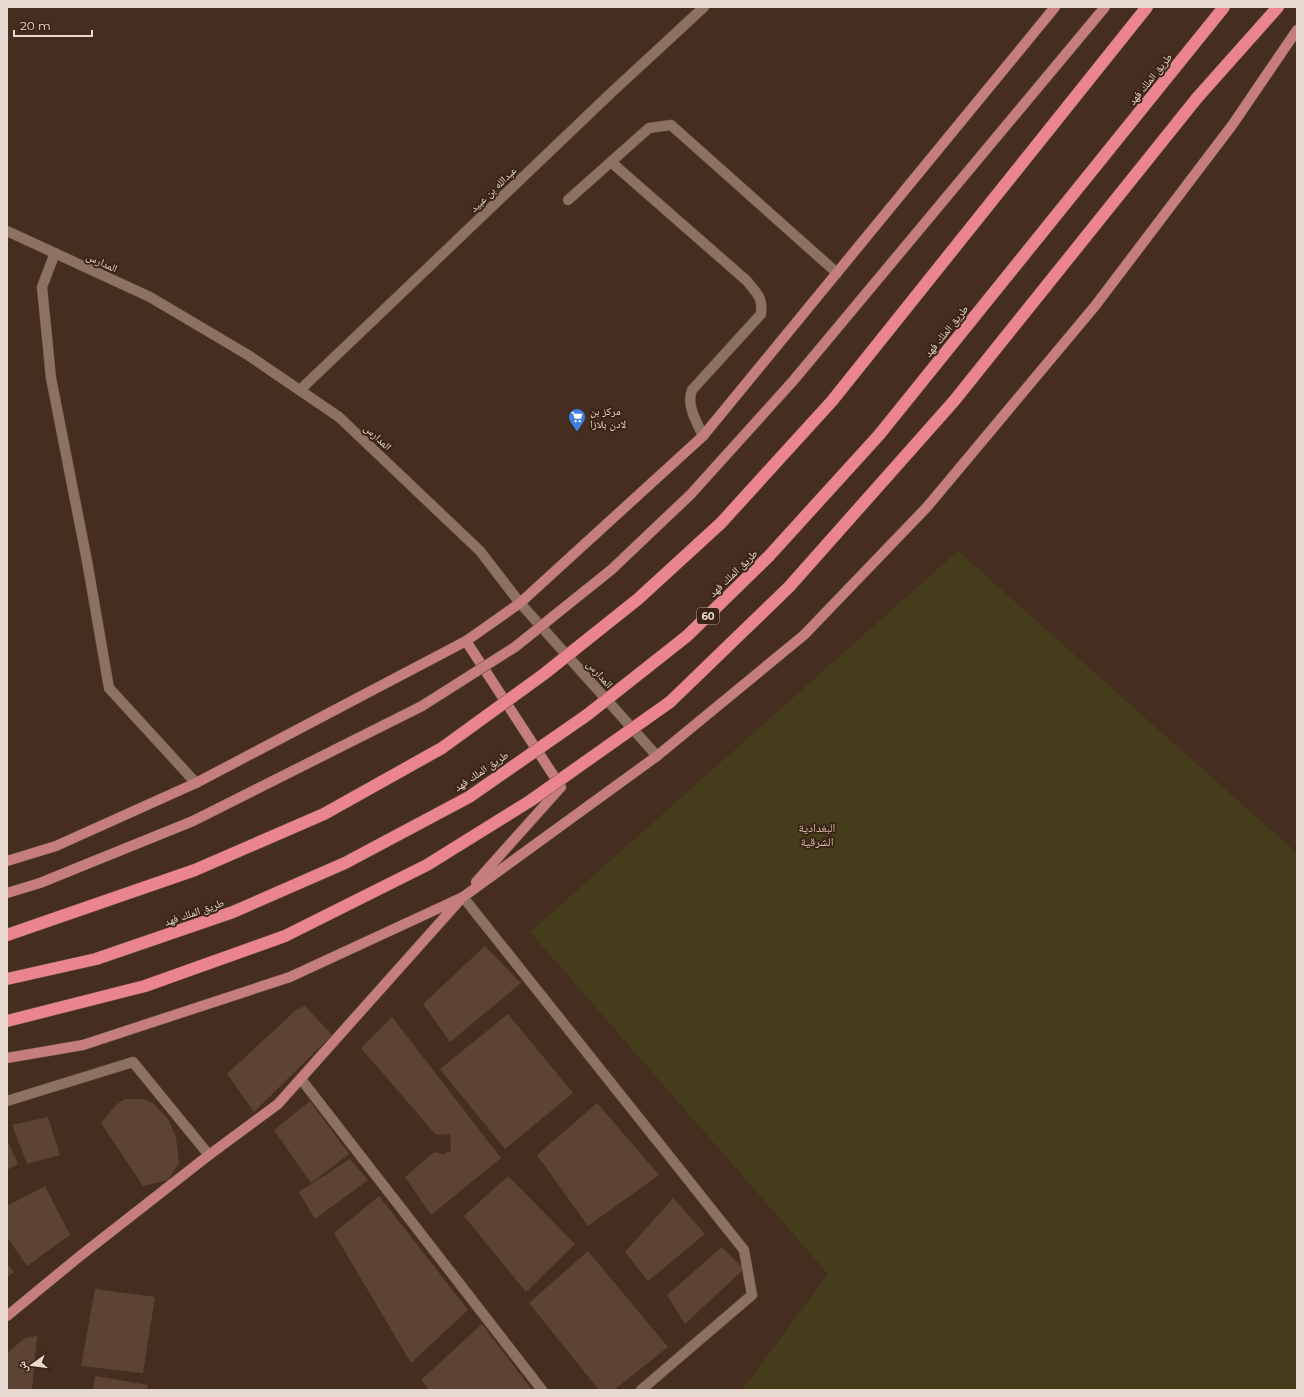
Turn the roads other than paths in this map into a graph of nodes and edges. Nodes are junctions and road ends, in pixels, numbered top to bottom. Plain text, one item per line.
1 (704, 7) edge
2 (1106, 7) edge
3 (1147, 7) edge
4 (1224, 7) edge
5 (1278, 7) edge
6 (1052, 8) edge
7 (1297, 30) edge
8 (611, 162) junction
9 (568, 200) dead end
10 (7, 231) edge
11 (55, 253) junction
12 (837, 273) junction
13 (300, 390) junction
14 (703, 436) junction
15 (520, 603) junction
16 (466, 641) junction
17 (657, 756) junction
18 (196, 783) junction
19 (7, 861) edge
20 (7, 892) edge
21 (463, 897) junction
22 (7, 935) edge
23 (7, 979) edge
24 (7, 1021) edge
25 (7, 1058) edge
26 (301, 1079) junction
27 (7, 1101) edge
28 (208, 1155) junction
29 (7, 1316) edge
30 (542, 1390) edge
31 (641, 1390) edge

1 - 13 street, عبدالله بن عبيد
2 - 20 main road, bridge
3 - 22 highway, bridge
4 - 23 highway, طريق الملك فهد / 60, bridge
5 - 24 highway, bridge
6 - 12 main road
7 - 17 main road
8 - 9 street
8 - 12 street
8 - 14 street
10 - 11 street, المدارس
11 - 13 street, المدارس
11 - 18 street
12 - 14 main road
13 - 15 street, المدارس
14 - 15 main road
15 - 16 main road
15 - 17 street, المدارس
16 - 18 main road
16 - 21 main road
17 - 21 main road
18 - 19 main road
21 - 25 main road
21 - 26 main road
21 - 31 street
26 - 28 main road
26 - 30 street
27 - 28 street
28 - 29 main road

